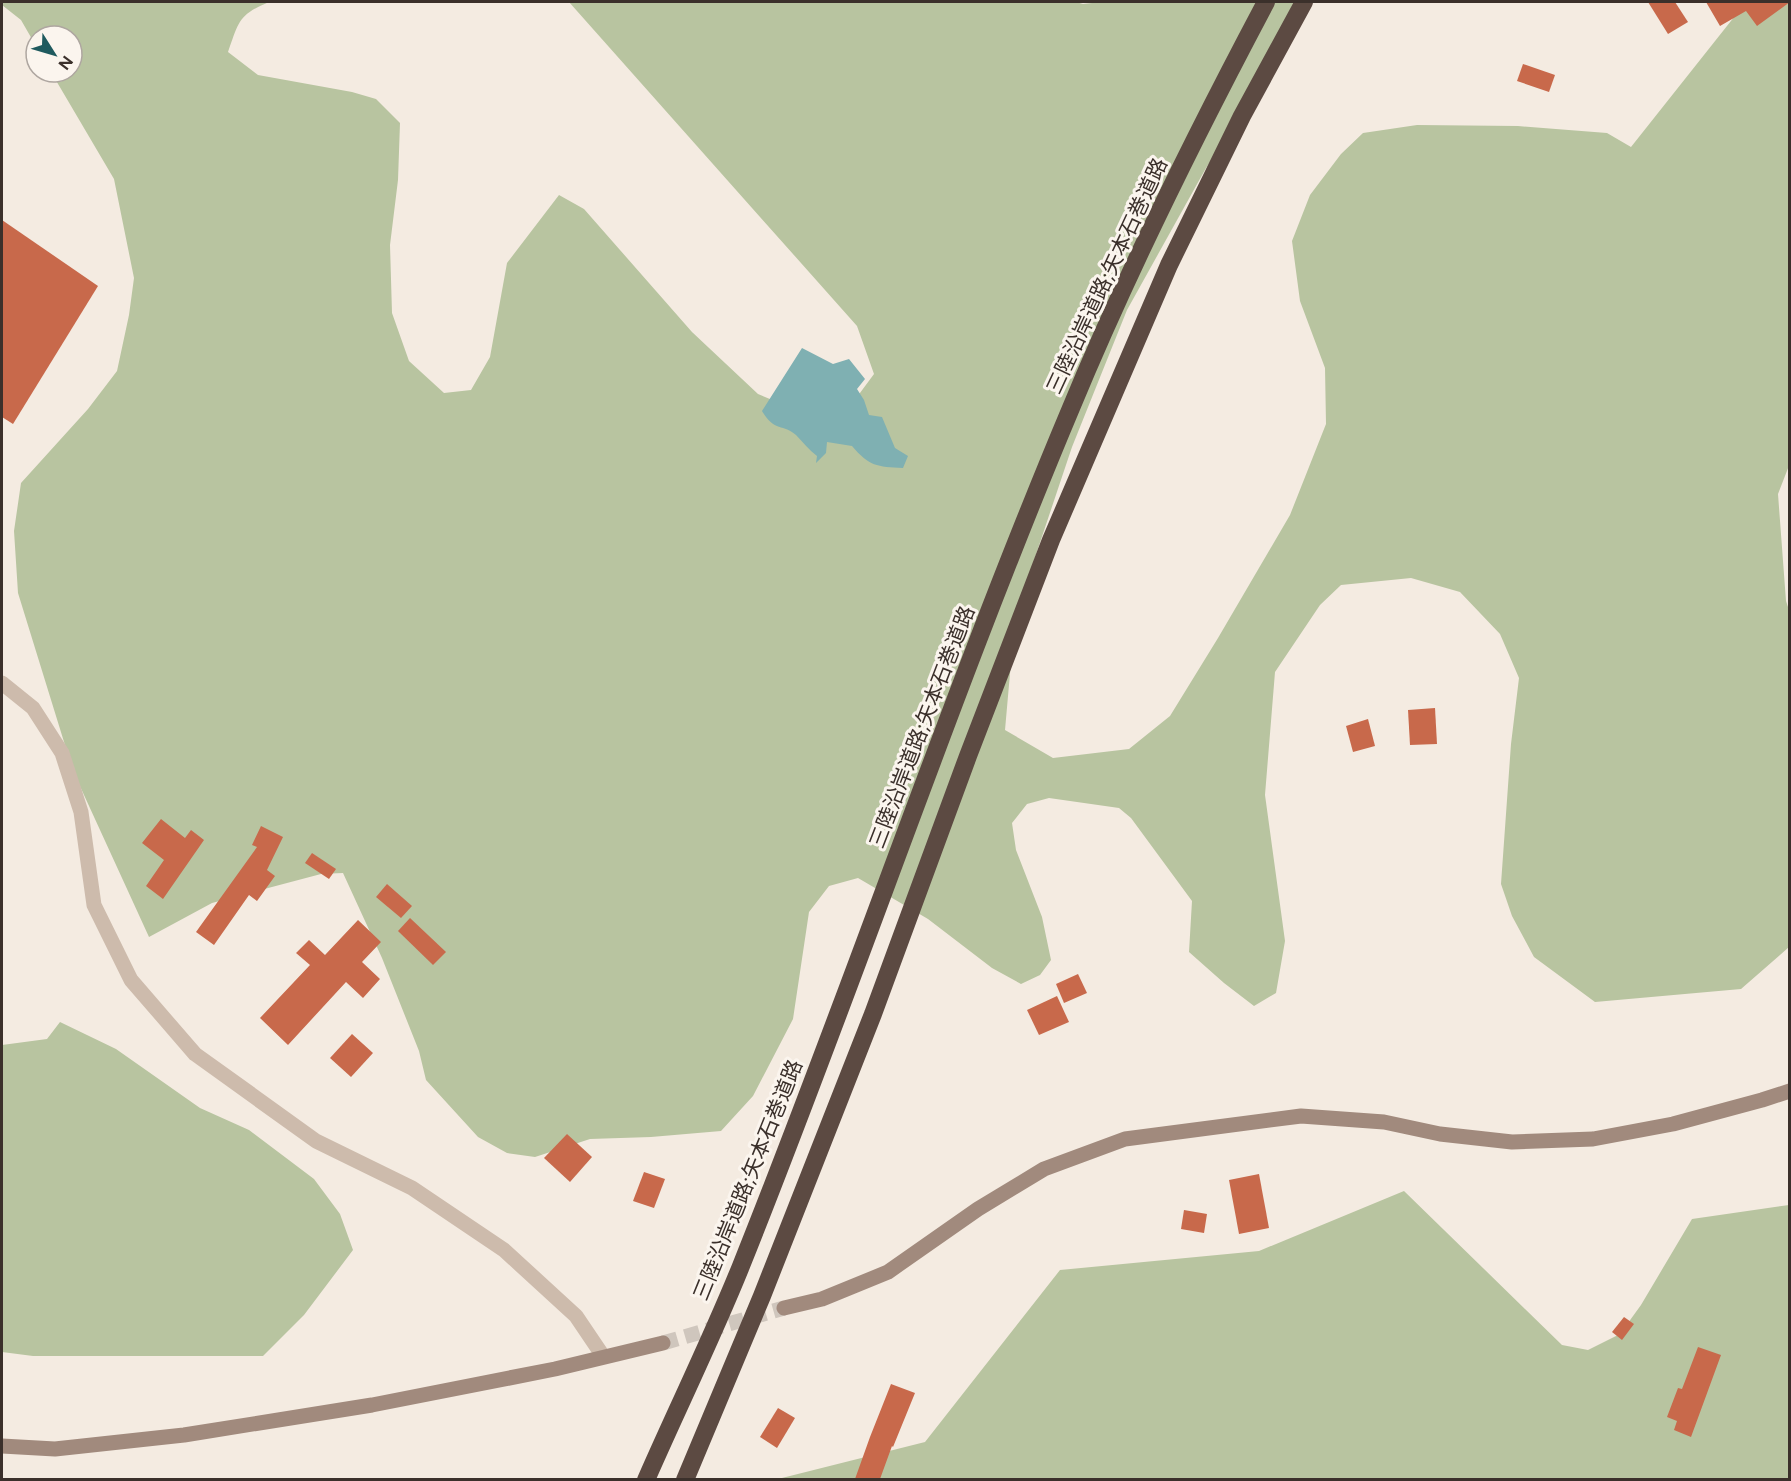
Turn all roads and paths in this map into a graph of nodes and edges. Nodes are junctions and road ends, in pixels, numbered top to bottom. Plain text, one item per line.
1 (1266, 2) edge
2 (1304, 2) edge
3 (2, 682) edge
4 (1790, 1090) edge
5 (784, 1308) tunnel mouth
6 (663, 1343) tunnel mouth
7 (603, 1356) junction
8 (2, 1446) edge
9 (646, 1479) edge
10 (684, 1479) edge

1 - 9 highway, 三陸沿岸道路;矢本石巻道路
2 - 10 highway
3 - 7 street
4 - 5 street
6 - 7 street
7 - 8 street

